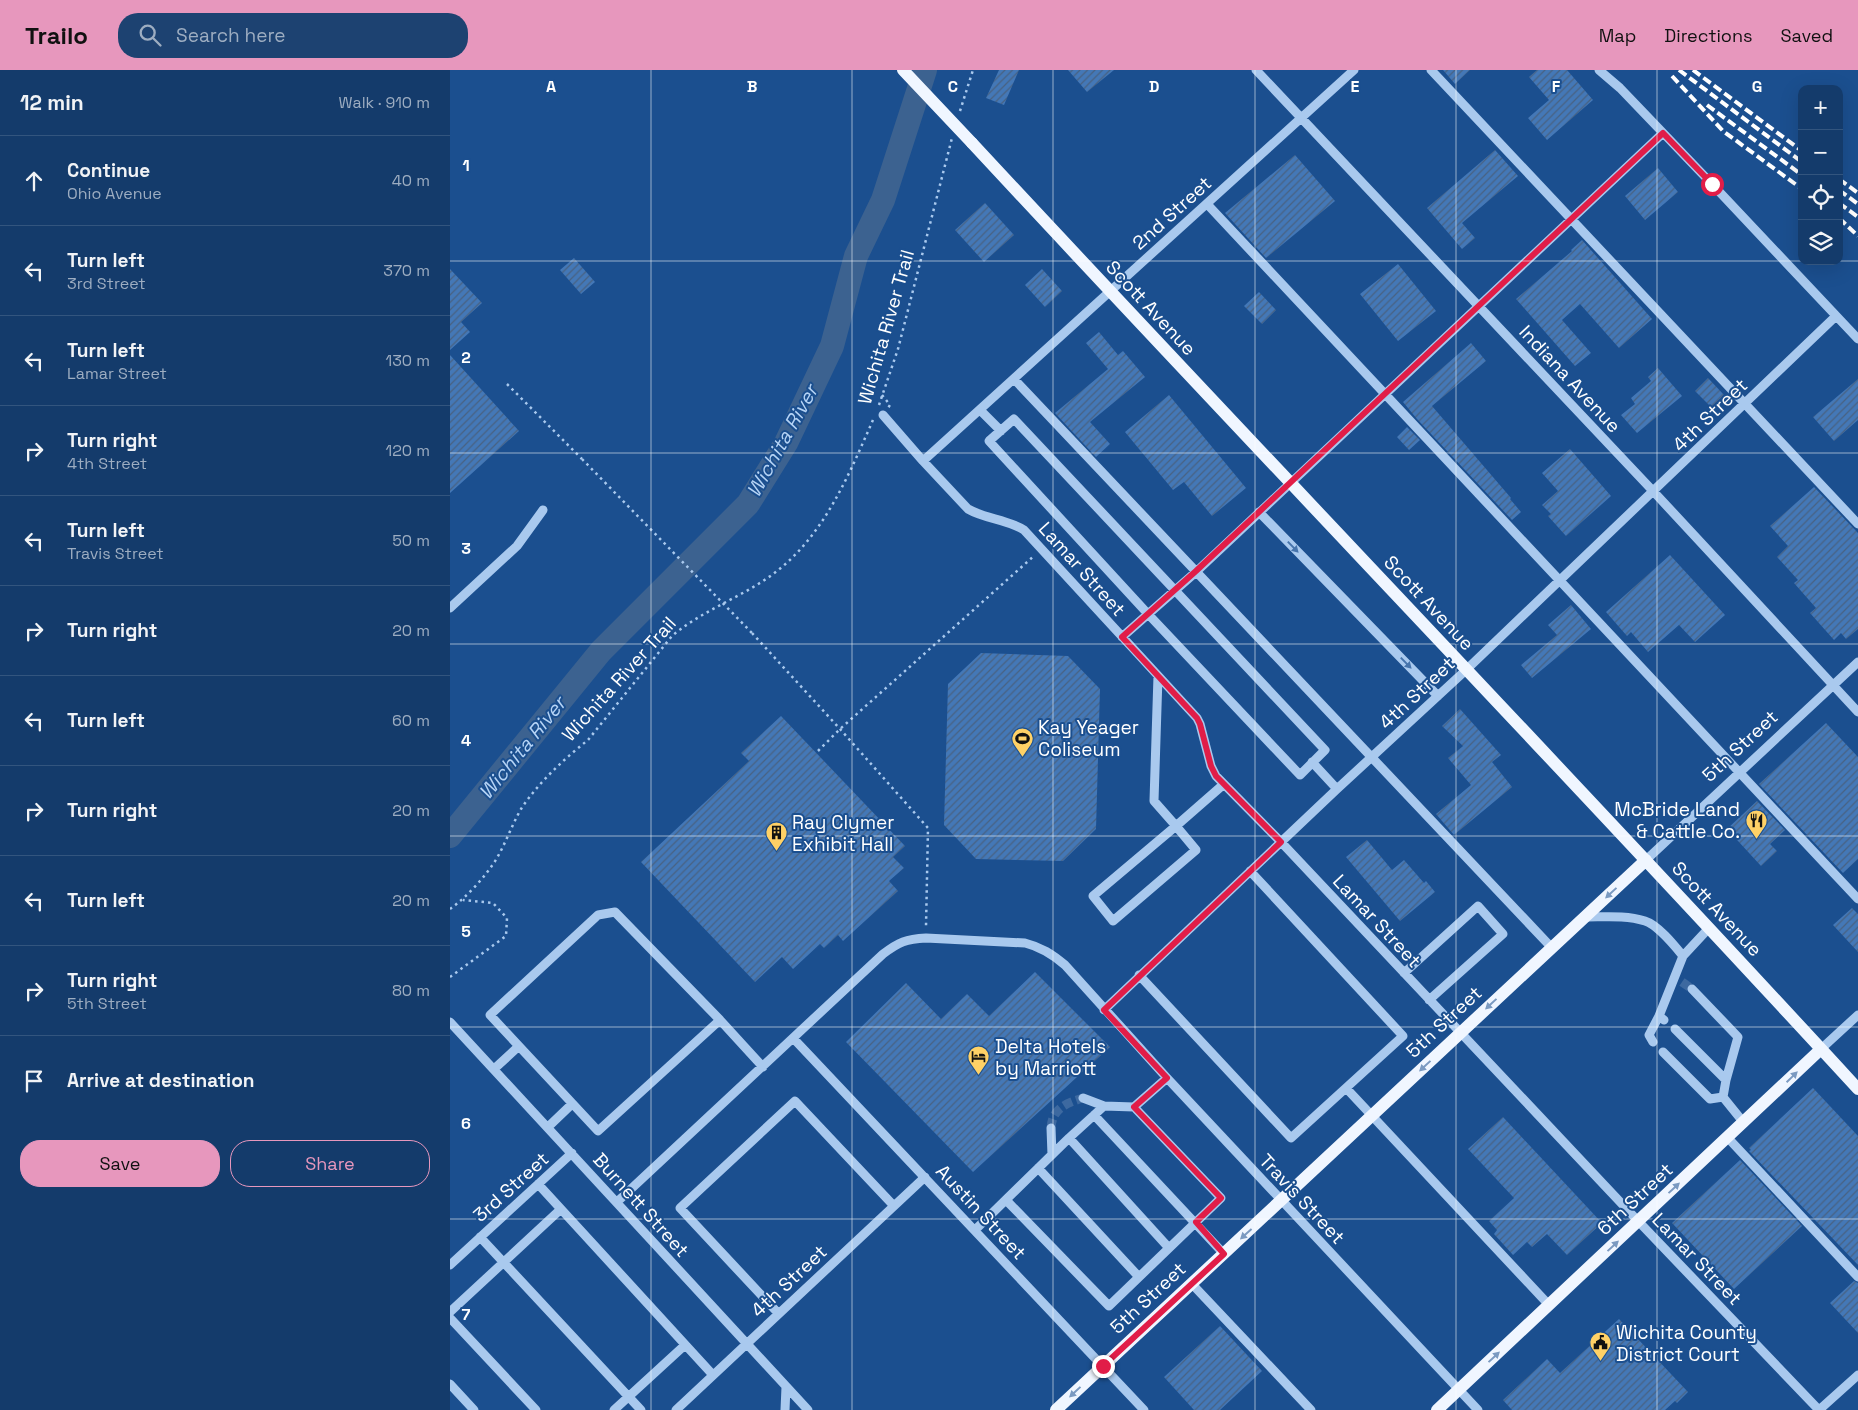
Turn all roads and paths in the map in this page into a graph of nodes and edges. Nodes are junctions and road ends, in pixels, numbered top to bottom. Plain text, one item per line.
1 (903, 70) edge
2 (973, 70) edge
3 (1256, 70) edge
4 (1354, 70) edge
5 (1431, 70) edge
6 (1599, 70) edge
7 (959, 116) dead end
8 (1302, 118) junction
9 (1663, 133) junction
10 (953, 134) dead end
11 (1207, 204) junction
12 (1571, 219) junction
13 (1109, 291) junction
14 (1478, 306) junction
15 (1836, 316) junction
16 (1858, 339) edge
17 (1014, 378) junction
18 (507, 384) dead end
19 (1385, 394) junction
20 (1745, 404) junction
21 (980, 410) junction
22 (880, 413) joint
23 (874, 418) dead end
24 (1001, 431) junction
25 (923, 461) junction
26 (1290, 482) junction
27 (1653, 492) junction
28 (544, 510) dead end
29 (1259, 512) junction
30 (1858, 524) edge
31 (1042, 549) junction
32 (1196, 571) junction
33 (1560, 581) junction
34 (1176, 589) junction
35 (450, 608) edge
36 (1148, 614) junction
37 (1122, 637) junction
38 (1858, 662) edge
39 (1466, 670) junction
40 (1158, 676) junction
41 (1832, 685) junction
42 (1438, 696) junction
43 (1858, 712) edge
44 (840, 729) junction
45 (818, 752) dead end
46 (1370, 758) junction
47 (1312, 762) junction
48 (1739, 772) junction
49 (1224, 784) junction
50 (1337, 789) junction
51 (1176, 826) junction
52 (1281, 842) junction
53 (1646, 860) junction
54 (1250, 870) junction
55 (1858, 899) edge
56 (463, 900) junction
57 (450, 909) edge
58 (1586, 917) junction
59 (1709, 928) junction
60 (926, 938) junction
61 (1552, 948) junction
62 (1683, 956) junction
63 (1404, 973) junction
64 (1139, 975) junction
65 (450, 977) edge
66 (1692, 989) tunnel mouth
67 (1430, 1000) junction
68 (1104, 1010) junction
69 (1858, 1015) edge
70 (720, 1020) junction
71 (450, 1022) edge
72 (1675, 1029) dead end
73 (1460, 1033) junction
74 (793, 1038) junction
75 (1653, 1042) dead end
76 (519, 1046) junction
77 (1821, 1049) junction
78 (1663, 1052) dead end
79 (763, 1067) junction
80 (494, 1069) junction
81 (1167, 1078) junction
82 (1726, 1080) junction
83 (1346, 1088) junction
84 (1858, 1089) edge
85 (1083, 1098) dead end
86 (1723, 1098) junction
87 (572, 1104) junction
88 (1104, 1106) junction
89 (1134, 1107) junction
90 (1094, 1115) junction
91 (1372, 1116) junction
92 (1744, 1123) junction
93 (548, 1127) junction
94 (1050, 1128) tunnel mouth
95 (1069, 1138) junction
96 (1728, 1138) junction
97 (572, 1153) junction
98 (1052, 1155) junction
99 (1038, 1168) junction
100 (925, 1177) junction
101 (538, 1184) junction
102 (1006, 1200) junction
103 (1282, 1201) junction
104 (617, 1202) junction
105 (894, 1206) junction
106 (561, 1209) junction
107 (1196, 1222) junction
108 (1639, 1222) junction
109 (975, 1230) junction
110 (480, 1237) junction
111 (1170, 1248) junction
112 (1224, 1254) junction
113 (504, 1262) junction
114 (450, 1264) edge
115 (1139, 1277) junction
116 (1858, 1277) edge
117 (1192, 1284) junction
118 (1549, 1305) junction
119 (450, 1312) edge
120 (778, 1314) junction
121 (450, 1318) edge
122 (746, 1343) junction
123 (685, 1344) junction
124 (1103, 1366) junction
125 (713, 1375) junction
126 (1858, 1375) edge
127 (450, 1384) edge
128 (786, 1387) junction
129 (1458, 1390) junction
130 (629, 1397) junction
131 (474, 1410) edge
132 (536, 1410) edge
133 (614, 1410) edge
134 (641, 1410) edge
135 (676, 1410) edge
136 (785, 1410) edge
137 (808, 1410) edge
138 (1056, 1410) edge
139 (1144, 1410) edge
140 (1311, 1410) edge
141 (1437, 1410) edge
142 (1478, 1410) edge
143 (1819, 1410) edge

1 - 13 main road, Scott Avenue, bridge
2 - 7 path
3 - 8 street, Indiana Avenue
4 - 8 street, 2nd Street
5 - 12 street
6 - 9 street
8 - 11 street, 2nd Street
8 - 14 street, Indiana Avenue
9 - 12 street
9 - 15 street
10 - 22 path, Wichita River Trail
11 - 13 street, 2nd Street
11 - 19 street
12 - 14 street
12 - 20 street
13 - 17 street, 2nd Street
13 - 26 main road, Scott Avenue
14 - 19 street
14 - 27 street, Indiana Avenue
15 - 16 street
15 - 20 street, 4th Street
17 - 21 street, 2nd Street
17 - 32 street
18 - 44 path, bridge
19 - 26 street
19 - 33 street
20 - 27 street, 4th Street
20 - 30 street
21 - 24 street
21 - 25 street, 2nd Street
22 - 25 street, Lamar Street
23 - 56 path, Wichita River Trail
24 - 34 street
24 - 36 street
25 - 31 street, Lamar Street
26 - 29 street
26 - 39 main road, Scott Avenue
27 - 33 street, 4th Street
27 - 41 street, Indiana Avenue
28 - 35 street
29 - 32 street
29 -> 42 street
31 - 37 street, Lamar Street
31 - 44 path
32 - 34 street
32 - 46 street
33 - 39 street, 4th Street
33 - 48 street
34 - 36 street
34 - 47 street
36 - 37 street
36 - 47 street
37 - 40 street, Lamar Street
38 - 41 street, 5th Street
39 - 42 street, 4th Street
39 - 53 main road, Scott Avenue
40 - 49 street, Lamar Street
40 - 51 street
41 - 43 street, Indiana Avenue
41 - 48 street, 5th Street
42 - 46 street, 4th Street
44 - 45 path
44 - 60 path
46 - 50 street, 4th Street
46 - 61 street
47 - 50 street
48 - 53 street, 5th Street
48 - 55 street
49 - 51 street
49 - 52 street, Lamar Street
50 - 52 street, 4th Street
51 - 51 street
52 - 54 street, 4th Street
52 - 63 street, Lamar Street
53 -> 58 main road, 5th Street
53 - 59 main road, Scott Avenue
54 - 64 street, 4th Street
54 - 83 street
56 - 57 path, Wichita River Trail
56 - 65 path
58 - 61 main road, 5th Street
58 - 62 street
59 - 62 street
59 - 77 main road, Scott Avenue
60 - 68 street, Travis Street
60 - 74 street, Travis Street
61 -> 73 main road, 5th Street
62 - 75 street
63 - 67 street, Lamar Street
63 - 67 street
64 - 68 street, 4th Street
64 - 83 street
66 - 82 street
67 - 73 street, Lamar Street
68 - 81 street, Travis Street
69 - 77 street, 6th Street
70 - 76 street
70 - 79 street
70 - 87 street
71 - 80 street, Burnett Street
72 - 82 street
73 -> 91 main road, 5th Street
73 - 108 street, Lamar Street
74 - 79 street, Travis Street
74 - 100 street, Austin Street
76 - 80 street
76 - 87 street
77 - 84 main road, Scott Avenue
92 -> 77 main road, 6th Street
78 - 86 street
79 - 104 street, Travis Street
80 - 93 street, Burnett Street
81 - 89 street
81 - 103 street, Travis Street
82 - 86 street
83 - 91 street
85 - 88 street
86 - 92 street
87 - 93 street
88 - 89 street
88 - 90 street
89 - 107 street
90 - 95 street
90 - 107 street
91 - 103 main road, 5th Street
91 - 118 street
92 - 96 main road, 6th Street
93 - 97 street, Burnett Street
94 - 98 street
95 - 98 street
95 - 111 street
108 -> 96 main road, 6th Street
96 - 116 street
97 - 101 street, 3rd Street
97 - 104 street, Burnett Street
98 - 99 street
99 - 102 street
99 - 115 street
100 - 105 street, 4th Street
100 - 109 street, Austin Street
101 - 106 street
101 - 110 street, 3rd Street
102 - 109 street
102 - 115 street
103 -> 112 main road, 5th Street
103 - 129 street, Travis Street
104 - 122 street, Burnett Street
105 - 120 street, 4th Street
105 - 120 street
106 - 113 street
106 - 123 street
107 - 111 street
107 - 112 street
118 -> 108 main road, 6th Street
108 - 143 street, Lamar Street
109 - 124 street, Austin Street
110 - 113 street
110 - 114 street, 3rd Street
111 - 115 street
112 - 117 main road, 5th Street
113 - 119 street
113 - 130 street
117 - 124 main road, 5th Street
117 - 140 street
129 -> 118 main road, 6th Street
120 - 122 street, 4th Street
121 - 132 street
122 - 125 street, 4th Street
122 - 128 street, Burnett Street
123 - 125 street
123 - 130 street
124 -> 138 main road, 5th Street
124 - 139 street, Austin Street
125 - 135 street, 4th Street
126 - 143 street
127 - 131 street
128 - 136 street
128 - 137 street, Burnett Street
129 - 141 main road, 6th Street
129 - 142 street, Travis Street
130 - 133 street
130 - 134 street

